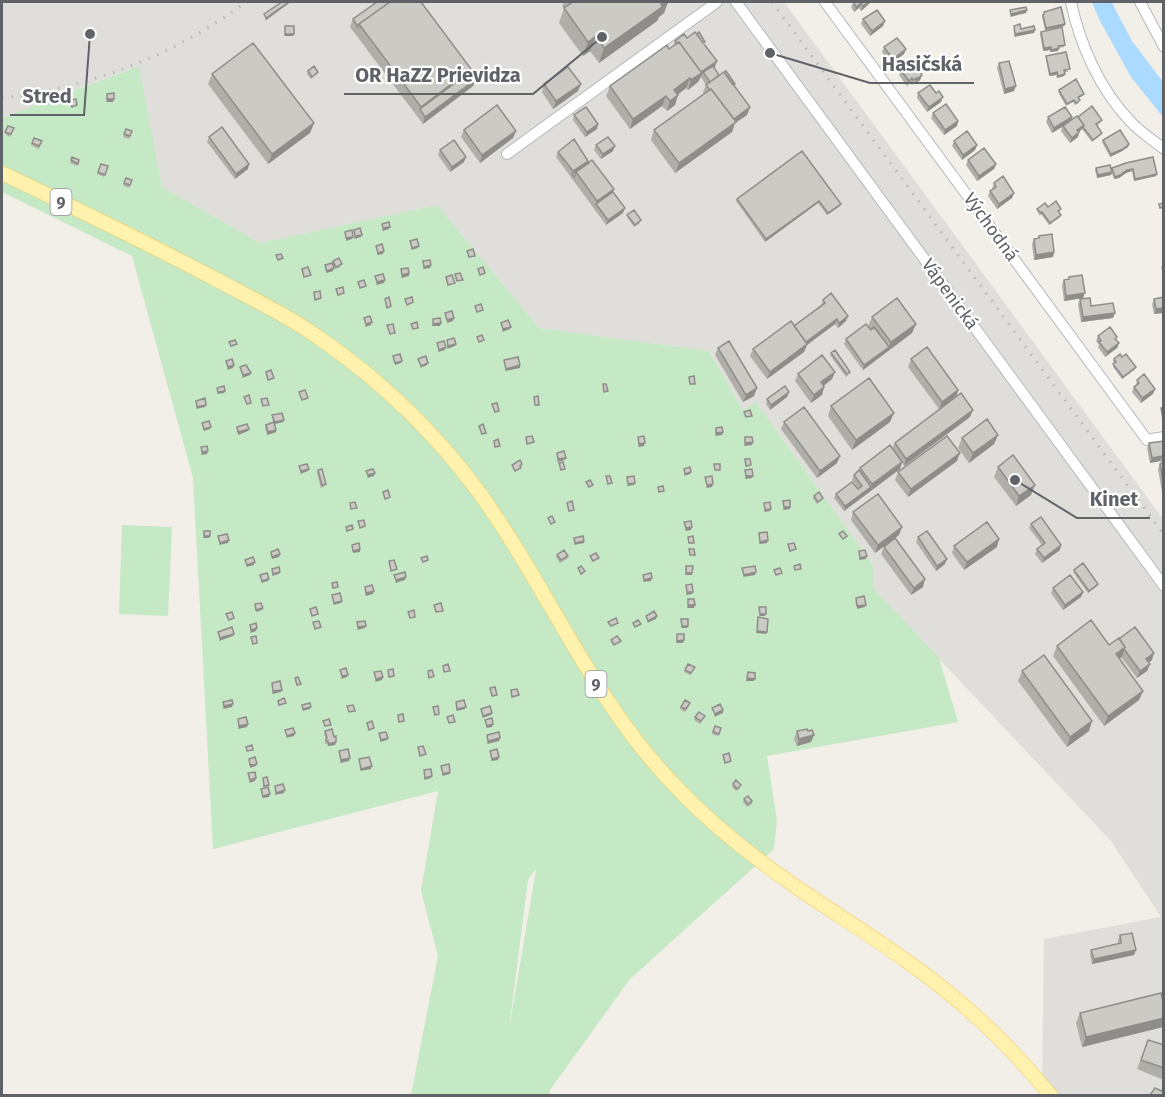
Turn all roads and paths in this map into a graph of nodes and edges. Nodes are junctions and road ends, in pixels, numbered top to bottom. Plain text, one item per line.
1 (717, 2) edge
2 (736, 2) edge
3 (825, 2) edge
4 (1071, 2) edge
5 (1140, 2) edge
6 (1164, 46) edge
7 (1164, 149) edge
8 (507, 154) dead end
9 (2, 173) edge
10 (1164, 438) edge
11 (1164, 586) edge
12 (1051, 1095) edge

1 - 8 street
2 - 11 street, Vápenická
3 - 10 street, Východná
4 - 7 street
5 - 6 street
9 - 12 main road, 9

